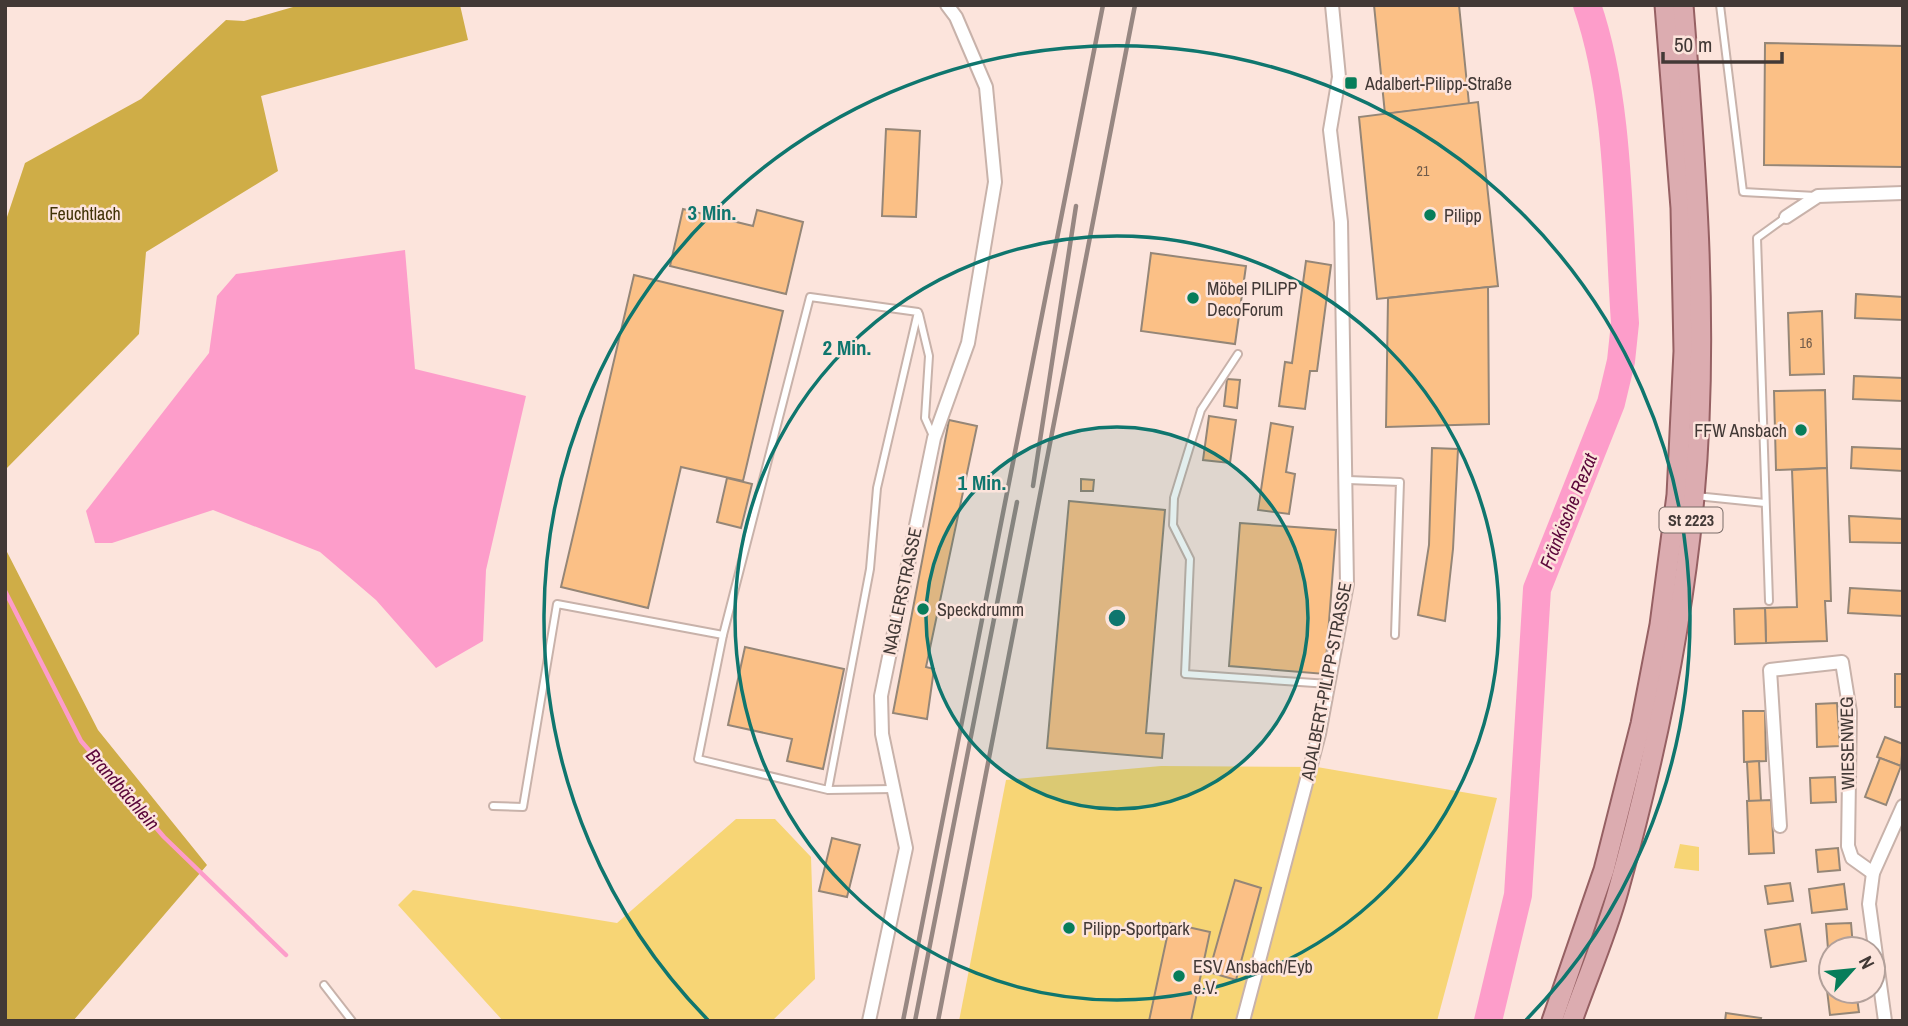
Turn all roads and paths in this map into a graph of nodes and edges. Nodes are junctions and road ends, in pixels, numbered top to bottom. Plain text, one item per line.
1 (947, 5) edge
2 (1332, 5) edge
3 (1665, 5) edge
4 (1683, 5) edge
5 (1720, 5) edge
6 (1903, 193) edge
7 (1818, 196) junction
8 (1786, 217) joint
9 (918, 312) junction
10 (1238, 354) dead end
11 (934, 438) junction
12 (1348, 480) junction
13 (1686, 495) junction
14 (1765, 503) junction
15 (1769, 601) dead end
16 (723, 635) junction
17 (1395, 635) dead end
18 (1329, 684) junction
19 (893, 789) junction
20 (828, 790) junction
21 (493, 806) dead end
22 (1903, 806) edge
23 (1780, 826) dead end
24 (1873, 873) junction
25 (324, 985) dead end
26 (352, 1021) edge
27 (869, 1021) edge
28 (1243, 1021) edge
29 (1552, 1021) edge
30 (1572, 1021) edge
31 (1885, 1021) edge

1 - 11 street, NAGLERSTRASSE
2 - 12 street, ADALBERT-PILIPP-STRASSE
3 - 13 main road, St 2223
4 - 13 main road, St 2223
5 - 7 lane
6 - 7 street
7 - 8 street
8 - 14 lane
9 - 11 lane
9 - 16 lane
9 - 20 lane
10 - 18 lane
11 - 19 street, NAGLERSTRASSE
12 - 17 lane
12 - 18 street, ADALBERT-PILIPP-STRASSE
13 - 14 lane
13 - 29 main road, St 2223
13 - 30 main road, St 2223
14 - 15 lane
16 - 20 lane
16 - 21 lane
18 - 28 street, ADALBERT-PILIPP-STRASSE
19 - 20 lane
19 - 27 street, NAGLERSTRASSE
22 - 24 street
23 - 24 street, WIESENWEG
24 - 31 street
25 - 26 lane

